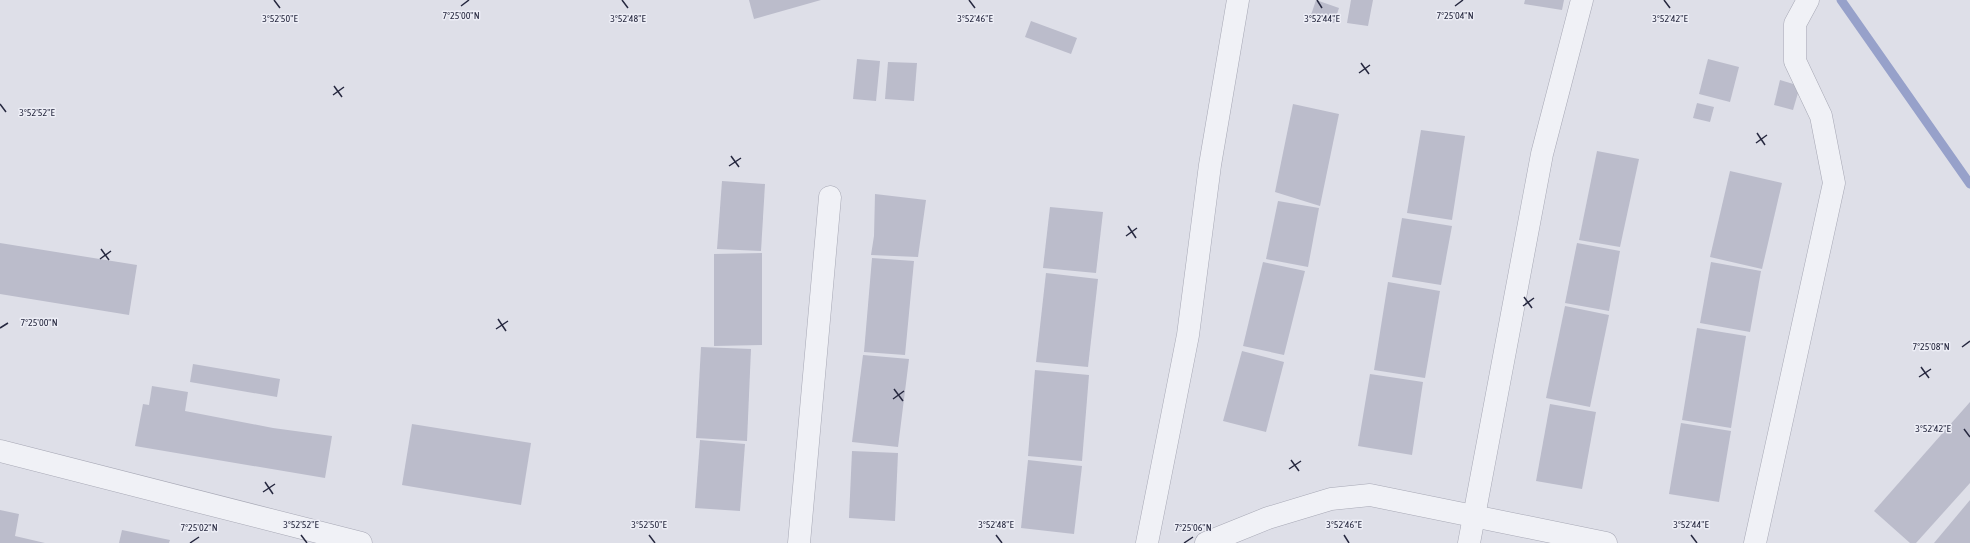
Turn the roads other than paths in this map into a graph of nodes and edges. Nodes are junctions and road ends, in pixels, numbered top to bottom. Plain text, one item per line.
1 (1238, 0) edge
2 (1582, 0) edge
3 (1808, 0) edge
4 (830, 197) dead end
5 (0, 450) edge
6 (1476, 516) junction
7 (361, 543) edge
8 (799, 543) edge
9 (1147, 543) edge
10 (1206, 543) edge
11 (1469, 543) edge
12 (1606, 543) edge
13 (1755, 543) edge

1 - 9 street
2 - 6 street
3 - 13 street
4 - 8 street
5 - 7 street
6 - 10 street
6 - 11 street
6 - 12 street

